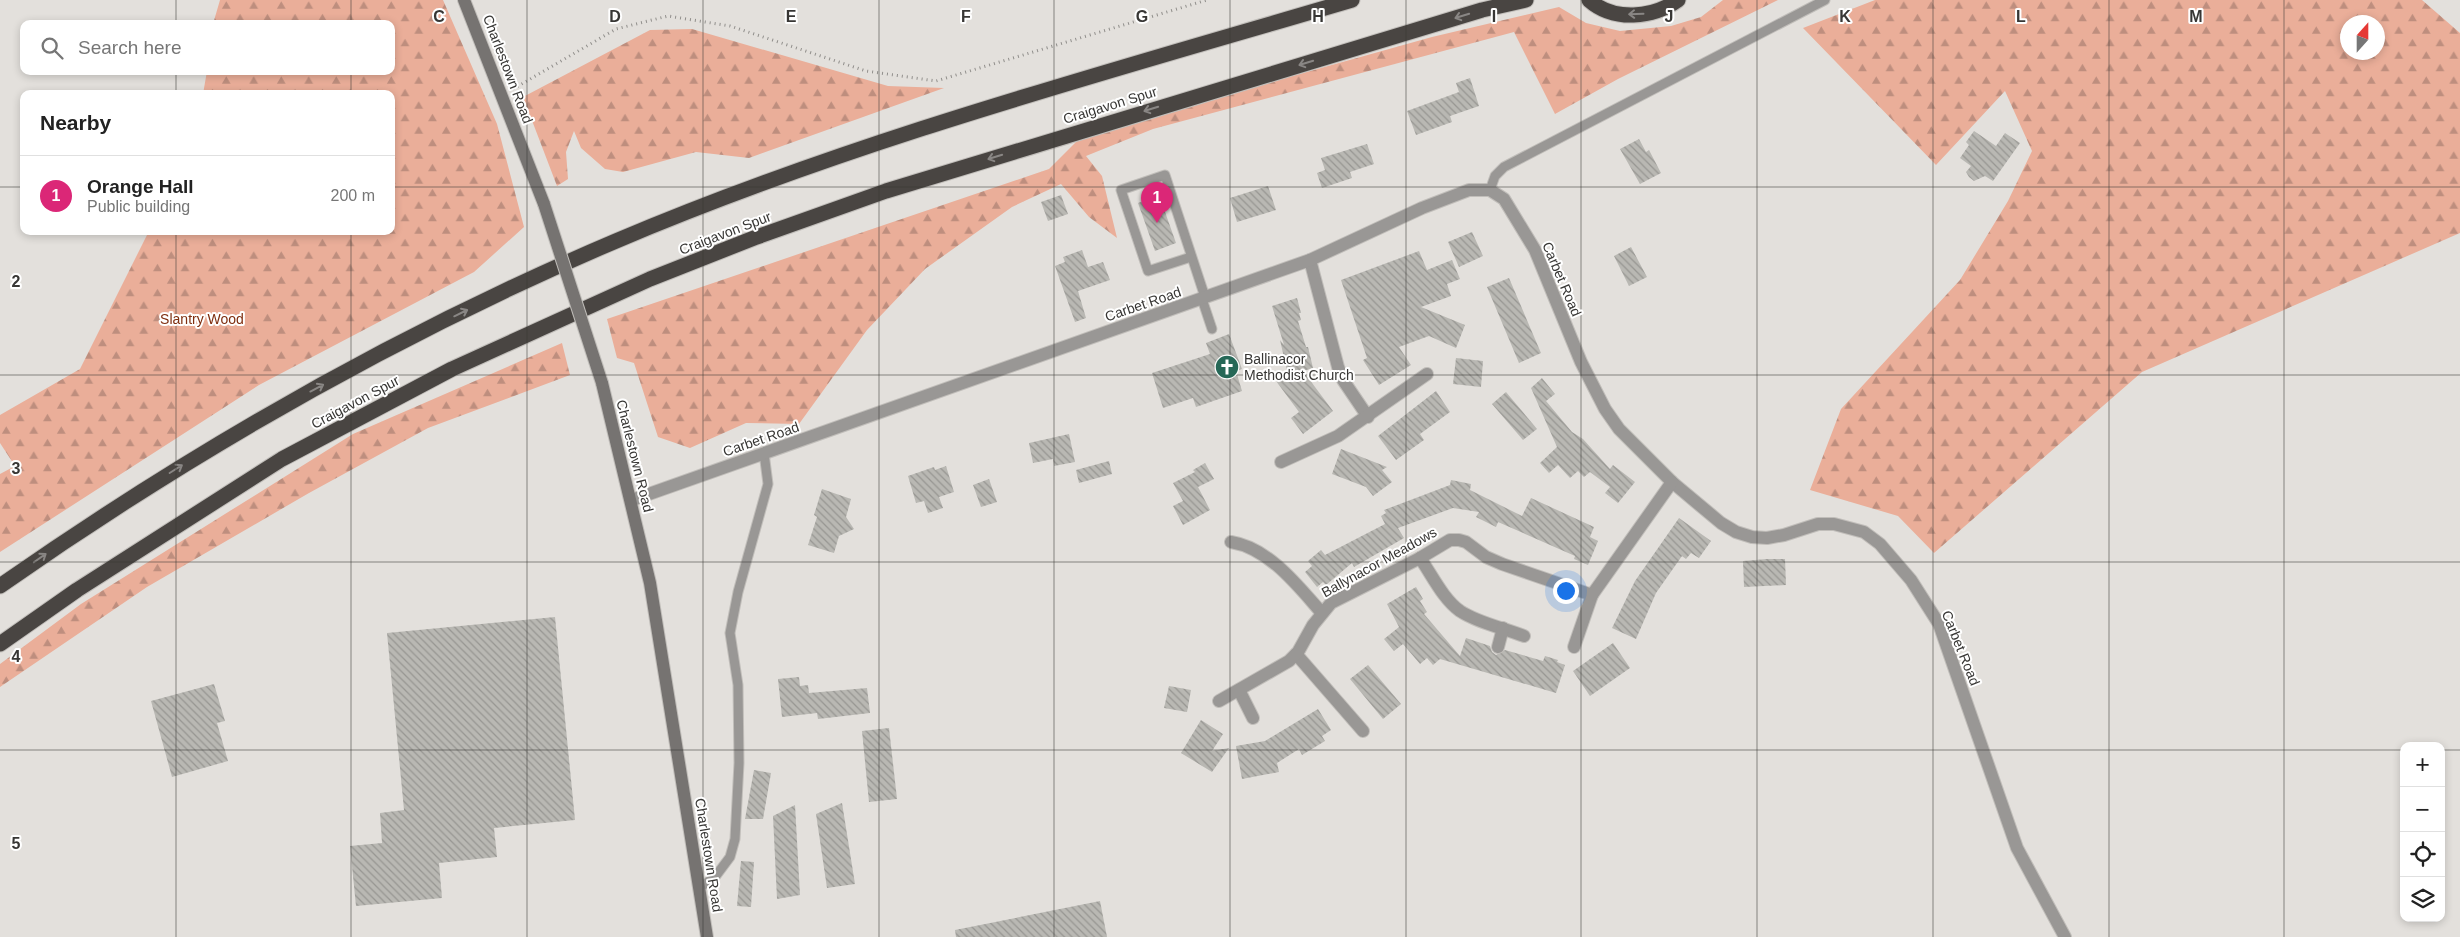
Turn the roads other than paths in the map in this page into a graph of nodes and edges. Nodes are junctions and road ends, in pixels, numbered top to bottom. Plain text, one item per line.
1 (464, 0) edge
2 (1352, 0) edge
3 (1526, 0) edge
4 (1678, 0) edge
5 (1825, 0) edge
6 (1588, 1) edge
7 (1490, 190) junction
8 (1191, 257) junction
9 (1310, 260) junction
10 (1204, 298) junction
11 (1212, 329) dead end
12 (1427, 374) dead end
13 (1368, 417) junction
14 (764, 453) junction
15 (1281, 462) dead end
16 (1672, 482) junction
17 (632, 500) junction
18 (1232, 542) dead end
19 (1420, 558) junction
20 (0, 586) edge
21 (1592, 595) junction
22 (1321, 612) junction
23 (1503, 628) junction
24 (1524, 636) dead end
25 (0, 644) edge
26 (1498, 646) dead end
27 (1574, 647) dead end
28 (1296, 654) junction
29 (1239, 690) junction
30 (1219, 702) dead end
31 (1253, 718) dead end
32 (1363, 731) dead end
33 (699, 888) junction
34 (706, 937) edge
35 (2065, 937) edge

1 - 17 main road, Charlestown Road, bridge
20 -> 2 highway
3 -> 25 highway, Craigavon Spur
4 -> 6 highway
5 - 7 lane
7 - 9 street, Carbet Road
7 - 16 street, Carbet Road
8 - 8 lane
8 - 10 lane
9 - 10 street, Carbet Road
9 - 13 street
10 - 11 lane
10 - 14 street, Carbet Road
12 - 13 street
13 - 15 street
14 - 17 street, Carbet Road
14 - 33 lane
16 - 21 street
16 - 35 street, Carbet Road
17 - 33 main road, Charlestown Road
18 - 22 street
19 - 21 street, Ballynacor Meadows
19 - 22 street, Ballynacor Meadows
19 - 23 street
21 - 27 street
22 - 28 street, Ballynacor Meadows
23 - 24 street
23 - 26 street
28 - 29 street, Ballynacor Meadows
28 - 32 street
29 - 30 street, Ballynacor Meadows
29 - 31 street
33 - 34 main road, Charlestown Road

